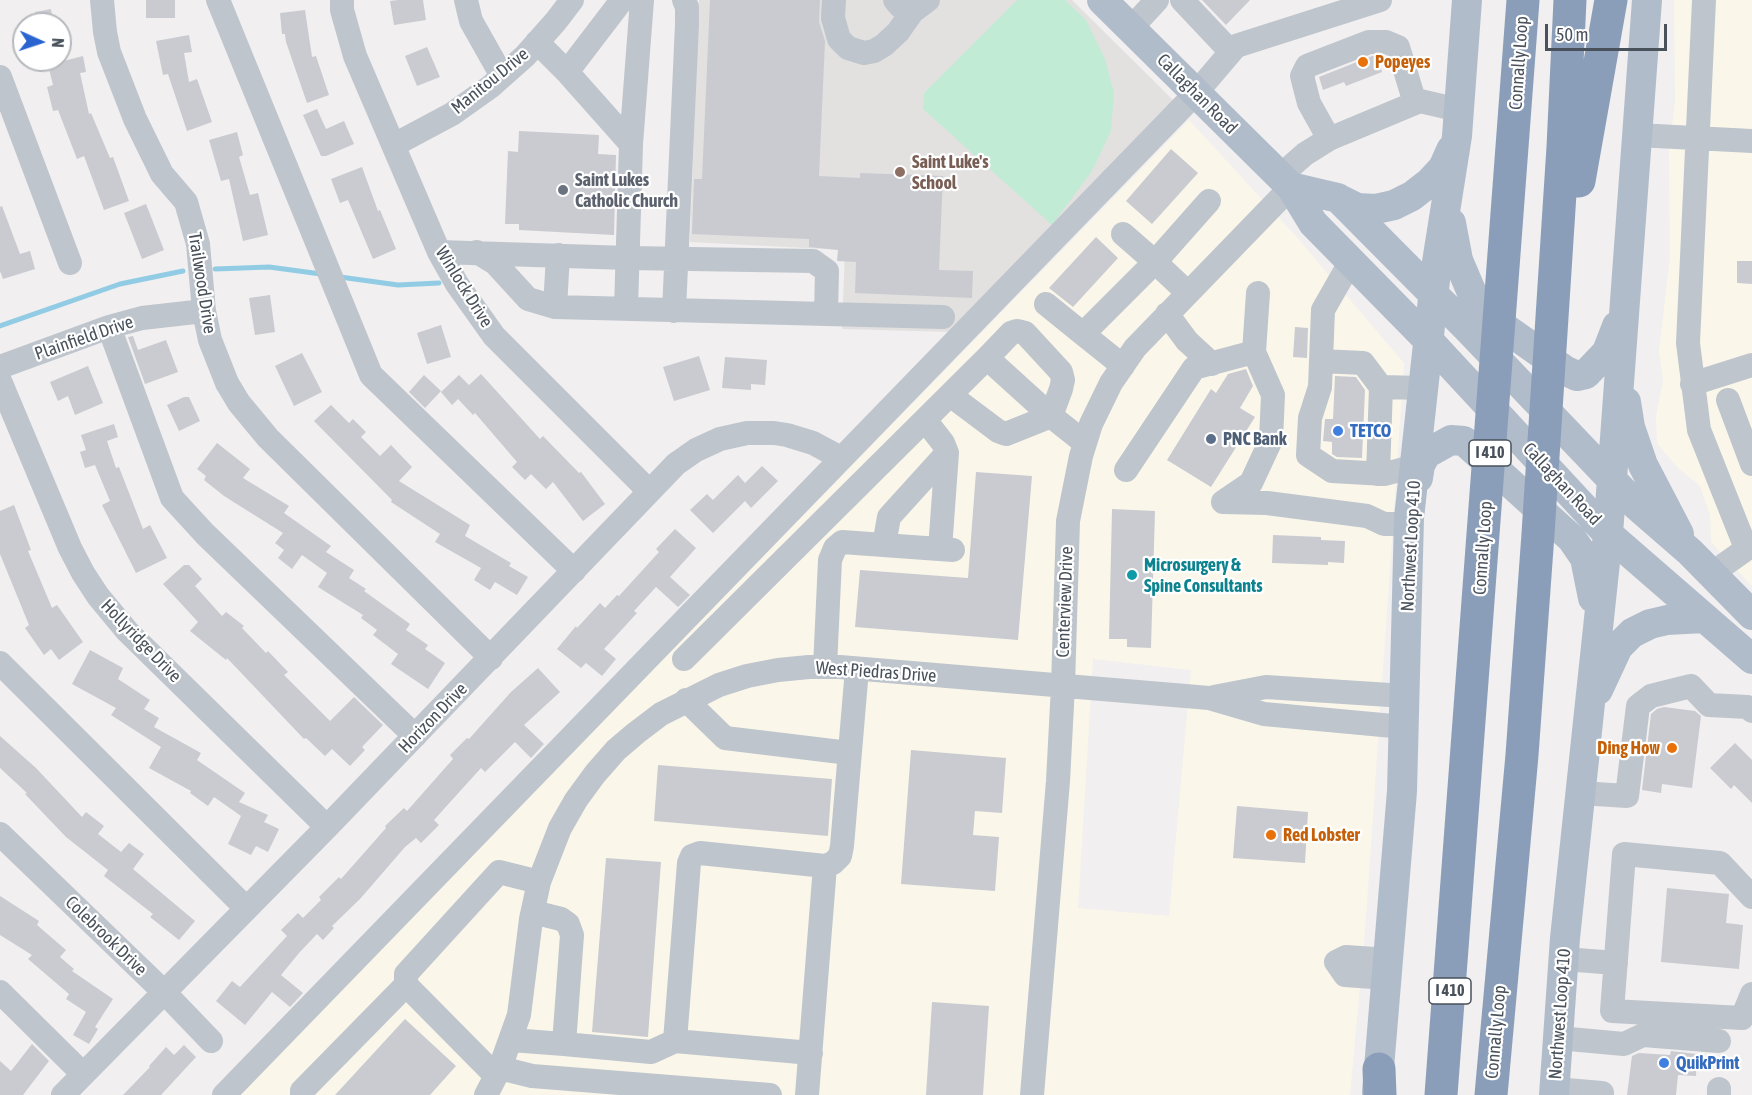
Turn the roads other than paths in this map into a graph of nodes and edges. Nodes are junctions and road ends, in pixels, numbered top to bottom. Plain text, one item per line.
1 (102, 0) edge
2 (218, 0) edge
3 (342, 0) edge
4 (466, 0) edge
5 (572, 0) edge
6 (622, 0) edge
7 (642, 0) edge
8 (684, 0) edge
9 (834, 0) edge
10 (1102, 0) edge
11 (1157, 0) edge
12 (1182, 0) edge
13 (1380, 0) edge
14 (1467, 0) edge
15 (1570, 0) edge
16 (1647, 0) edge
17 (1704, 0) edge
18 (911, 4) edge
19 (1522, 7) edge
20 (1609, 11) edge
21 (1131, 28) junction
22 (537, 42) junction
23 (1231, 52) junction
24 (567, 72) junction
25 (502, 76) junction
26 (0, 77) edge
27 (1196, 93) junction
28 (1415, 103) junction
29 (1458, 123) junction
30 (1637, 135) junction
31 (1329, 139) junction
32 (1697, 139) junction
33 (1752, 141) edge
34 (631, 144) junction
35 (394, 145) junction
36 (1286, 181) junction
37 (1338, 198) junction
38 (1209, 201) dead end
39 (1447, 202) junction
40 (1123, 234) dead end
41 (439, 252) junction
42 (477, 252) junction
43 (558, 255) junction
44 (628, 258) junction
45 (676, 259) junction
46 (1351, 261) junction
47 (70, 262) dead end
48 (1155, 262) junction
49 (1188, 293) junction
50 (1258, 293) dead end
51 (1434, 295) junction
52 (1046, 304) dead end
53 (555, 307) junction
54 (626, 309) junction
55 (674, 310) junction
56 (204, 311) junction
57 (1624, 311) junction
58 (826, 314) junction
59 (1167, 314) junction
60 (943, 317) dead end
61 (109, 327) junction
62 (1552, 331) junction
63 (1083, 334) junction
64 (1428, 340) junction
65 (1254, 352) junction
66 (987, 358) junction
67 (1321, 361) junction
68 (1212, 364) junction
69 (1620, 365) junction
70 (1752, 365) edge
71 (1123, 366) junction
72 (0, 368) edge
73 (0, 381) edge
74 (1692, 384) junction
75 (1381, 387) junction
76 (1423, 388) junction
77 (950, 395) junction
78 (1728, 400) dead end
79 (1051, 416) junction
80 (925, 420) junction
81 (1747, 434) edge
82 (1085, 443) junction
83 (947, 453) junction
84 (841, 458) junction
85 (1752, 464) edge
86 (1415, 466) junction
87 (1126, 470) dead end
88 (1378, 474) junction
89 (1611, 481) junction
90 (650, 491) junction
91 (1409, 521) junction
92 (819, 526) junction
93 (1608, 534) junction
94 (885, 545) junction
95 (1749, 547) edge
96 (835, 548) junction
97 (1690, 552) junction
98 (574, 571) junction
99 (1711, 574) junction
100 (1752, 615) edge
101 (1704, 618) junction
102 (1598, 624) junction
103 (491, 658) junction
104 (684, 659) dead end
105 (1752, 659) edge
106 (0, 663) edge
107 (825, 667) junction
108 (857, 669) junction
109 (1063, 686) junction
110 (1405, 696) junction
111 (1209, 698) junction
112 (686, 700) junction
113 (1750, 706) edge
114 (1589, 708) junction
115 (1404, 727) junction
116 (416, 736) junction
117 (849, 753) junction
118 (1580, 793) junction
119 (327, 827) junction
120 (0, 834) edge
121 (825, 866) junction
122 (539, 882) junction
123 (1752, 897) edge
124 (246, 908) junction
125 (532, 912) junction
126 (1564, 959) junction
127 (1616, 963) junction
128 (406, 985) junction
129 (163, 991) junction
130 (0, 992) edge
131 (1752, 994) edge
132 (1558, 1038) junction
133 (511, 1040) junction
134 (211, 1041) dead end
135 (675, 1041) junction
136 (1719, 1041) dead end
137 (564, 1044) junction
138 (811, 1053) junction
139 (83, 1074) junction
140 (494, 1080) edge
141 (1378, 1086) edge
142 (1554, 1092) edge
143 (63, 1095) edge
144 (224, 1095) edge
145 (302, 1095) edge
146 (770, 1095) edge
147 (807, 1095) edge
148 (1032, 1095) edge
149 (1441, 1095) edge
150 (1491, 1095) edge
151 (1602, 1095) edge

1 - 56 street, Trailwood Drive
2 - 98 street
3 - 35 street, Winlock Drive
4 - 25 street
5 - 22 street, Manitou Drive
6 - 24 street
7 - 34 street
8 - 45 street
9 - 18 street
10 - 21 main road, Callaghan Road
11 - 21 street
12 - 23 street
13 - 23 street
14 - 29 main road, Northwest Loop 410
15 - 62 highway, Connally Loop
16 - 30 main road, Northwest Loop 410
17 - 32 street
19 - 149 highway, Connally Loop / I 410
20 - 62 highway
21 - 27 main road, Callaghan Road
22 - 24 street
22 - 25 street, Manitou Drive
23 - 27 street
24 - 34 street
25 - 35 street, Manitou Drive
26 - 47 street
27 - 36 main road, Callaghan Road
27 - 84 street
28 - 29 street
28 - 31 street, Centerview Drive
28 - 31 street
29 - 37 main road
29 - 39 main road, Northwest Loop 410
30 - 32 street
30 - 57 main road, Northwest Loop 410
31 - 36 street, Centerview Drive
32 - 33 street
32 - 74 street
34 - 44 street
35 - 41 street, Winlock Drive
36 - 37 main road
36 - 46 main road, Callaghan Road
36 - 49 street, Centerview Drive
37 - 51 main road, Callaghan Road
38 - 48 street
39 - 51 main road, Northwest Loop 410
39 - 57 main road
40 - 48 street
41 - 42 street
41 - 90 street, Winlock Drive
42 - 43 street
42 - 53 street
43 - 44 street
43 - 53 street
44 - 45 street
44 - 54 street
45 - 55 street
45 - 58 street
46 - 64 main road, Callaghan Road
46 - 67 street
48 - 49 street
48 - 63 street
49 - 59 street, Centerview Drive
50 - 65 street
51 - 64 main road, Northwest Loop 410
51 - 89 main road, Callaghan Road
52 - 63 street
53 - 54 street
54 - 55 street
55 - 58 street
56 - 61 street, Plainfield Drive
56 - 103 street, Trailwood Drive
57 - 69 main road, Northwest Loop 410
58 - 60 street
59 - 68 street
59 - 71 street, Centerview Drive
61 - 72 street, Plainfield Drive
61 - 116 street
62 - 150 highway, Connally Loop
63 - 71 street
64 - 76 main road, Northwest Loop 410
64 - 93 main road, Callaghan Road
65 - 68 street
65 - 91 street
66 - 77 street
66 - 79 street
66 - 79 street
67 - 75 street
67 - 88 street
68 - 87 street
69 - 89 main road, Northwest Loop 410
69 - 97 main road
70 - 74 street
71 - 82 street, Centerview Drive
73 - 119 street, Hollyridge Drive
74 - 95 street
75 - 76 street
75 - 88 street
76 - 86 main road, Northwest Loop 410
77 - 79 street
77 - 80 street
78 - 81 street
79 - 82 street
80 - 83 street
80 - 92 street
81 - 85 street
82 - 109 street, Centerview Drive
83 - 94 street
83 - 94 street
84 - 90 street, Horizon Drive
84 - 144 street
86 - 88 street
86 - 91 main road, Northwest Loop 410
89 - 93 main road, Northwest Loop 410
89 - 97 main road, Callaghan Road
90 - 98 street, Horizon Drive
91 - 102 main road
91 - 110 main road, Northwest Loop 410
92 - 96 street
92 - 104 street
93 - 101 main road, Callaghan Road
93 - 102 main road, Northwest Loop 410
94 - 96 street
95 - 99 street
96 - 107 street
97 - 99 main road, Callaghan Road
98 - 103 street, Horizon Drive
99 - 100 main road, Callaghan Road
101 - 105 main road, Callaghan Road
101 - 114 main road
102 - 114 main road, Northwest Loop 410
103 - 116 street, Horizon Drive
106 - 124 street
107 - 108 street, West Piedras Drive
107 - 112 street, West Piedras Drive
108 - 109 street, West Piedras Drive
108 - 117 street
109 - 111 street, West Piedras Drive
109 - 148 street, Centerview Drive
110 - 111 street, West Piedras Drive
110 - 115 main road, Northwest Loop 410
111 - 115 street, West Piedras Drive
112 - 117 street
112 - 122 street, West Piedras Drive
113 - 118 street
114 - 118 main road, Northwest Loop 410
115 - 141 main road, Northwest Loop 410
116 - 119 street, Horizon Drive
117 - 121 street
118 - 126 main road, Northwest Loop 410
119 - 124 street, Horizon Drive
120 - 129 street, Colebrook Drive
121 - 135 street
121 - 138 street
122 - 125 street, West Piedras Drive
122 - 128 street
123 - 127 street
124 - 129 street, Horizon Drive
125 - 133 street, West Piedras Drive
125 - 137 street
126 - 127 street
126 - 132 main road, Northwest Loop 410
127 - 131 street
128 - 140 street
128 - 145 street
129 - 134 street, Colebrook Drive
129 - 139 street, Horizon Drive
130 - 139 street
132 - 136 street
132 - 142 main road, Northwest Loop 410
133 - 137 street
133 - 140 street, West Piedras Drive
135 - 137 street
135 - 138 street
138 - 147 street
139 - 143 street, Horizon Drive
140 - 146 street
142 - 151 street

